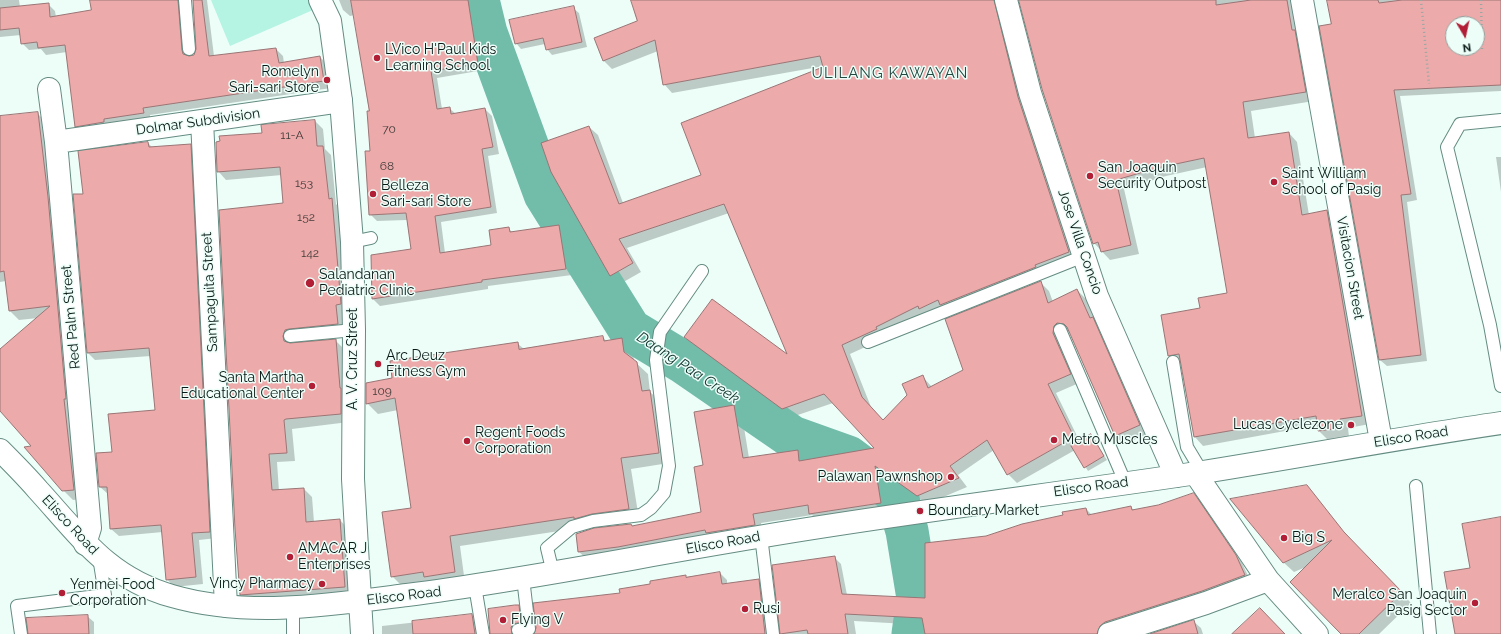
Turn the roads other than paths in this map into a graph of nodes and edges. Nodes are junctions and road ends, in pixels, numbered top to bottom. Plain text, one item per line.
1 (185, 0) edge
2 (320, 0) edge
3 (1006, 0) edge
4 (1302, 0) edge
5 (189, 49) dead end
6 (49, 89) dead end
7 (341, 101) junction
8 (1501, 120) edge
9 (202, 121) junction
10 (56, 142) junction
11 (1084, 256) junction
12 (702, 271) dead end
13 (354, 330) junction
14 (1060, 330) dead end
15 (290, 336) dead end
16 (868, 342) dead end
17 (1173, 362) dead end
18 (1501, 386) edge
19 (1501, 423) edge
20 (1381, 441) junction
21 (0, 450) edge
22 (1191, 474) junction
23 (1125, 482) junction
24 (1416, 486) dead end
25 (761, 536) junction
26 (92, 551) junction
27 (553, 573) junction
28 (523, 578) junction
29 (1268, 580) junction
30 (475, 586) junction
31 (360, 601) junction
32 (226, 606) junction
33 (293, 608) junction
34 (518, 630) dead end
35 (20, 634) edge
36 (293, 634) edge
37 (362, 634) edge
38 (483, 634) edge
39 (773, 634) edge
40 (1109, 634) edge
41 (1317, 634) edge
42 (1430, 634) edge

1 - 5 lane
2 - 7 street, A. V. Cruz Street
3 - 11 street, Jose Villa Concio
4 - 20 street, Visitacion Street
6 - 10 street, Red Palm Street
7 - 9 street, Dolmar Subdivision
7 - 13 street, A. V. Cruz Street
8 - 18 lane
9 - 10 street, Dolmar Subdivision
9 - 32 street, Sampaguita Street
10 - 26 street, Red Palm Street
11 - 16 lane
11 - 22 street, Jose Villa Concio
12 - 27 lane
13 - 15 lane
13 - 31 street, A. V. Cruz Street
14 - 23 lane
17 - 22 lane
19 - 20 street, Elisco Road
20 - 22 street, Elisco Road
21 - 26 street, Elisco Road
22 - 23 street, Elisco Road
22 - 29 street, Jose Villa Concio
23 - 25 street, Elisco Road
24 - 42 lane
25 - 27 street, Elisco Road
25 - 39 lane
26 - 32 street, Elisco Road
26 - 35 lane
27 - 28 street, Elisco Road
28 - 30 street, Elisco Road
28 - 34 lane
29 - 40 street
29 - 41 street, Jose Villa Concio
30 - 31 street, Elisco Road
30 - 38 lane
31 - 33 street, Elisco Road
31 - 37 street, A. V. Cruz Street
32 - 33 street, Elisco Road
33 - 36 lane

